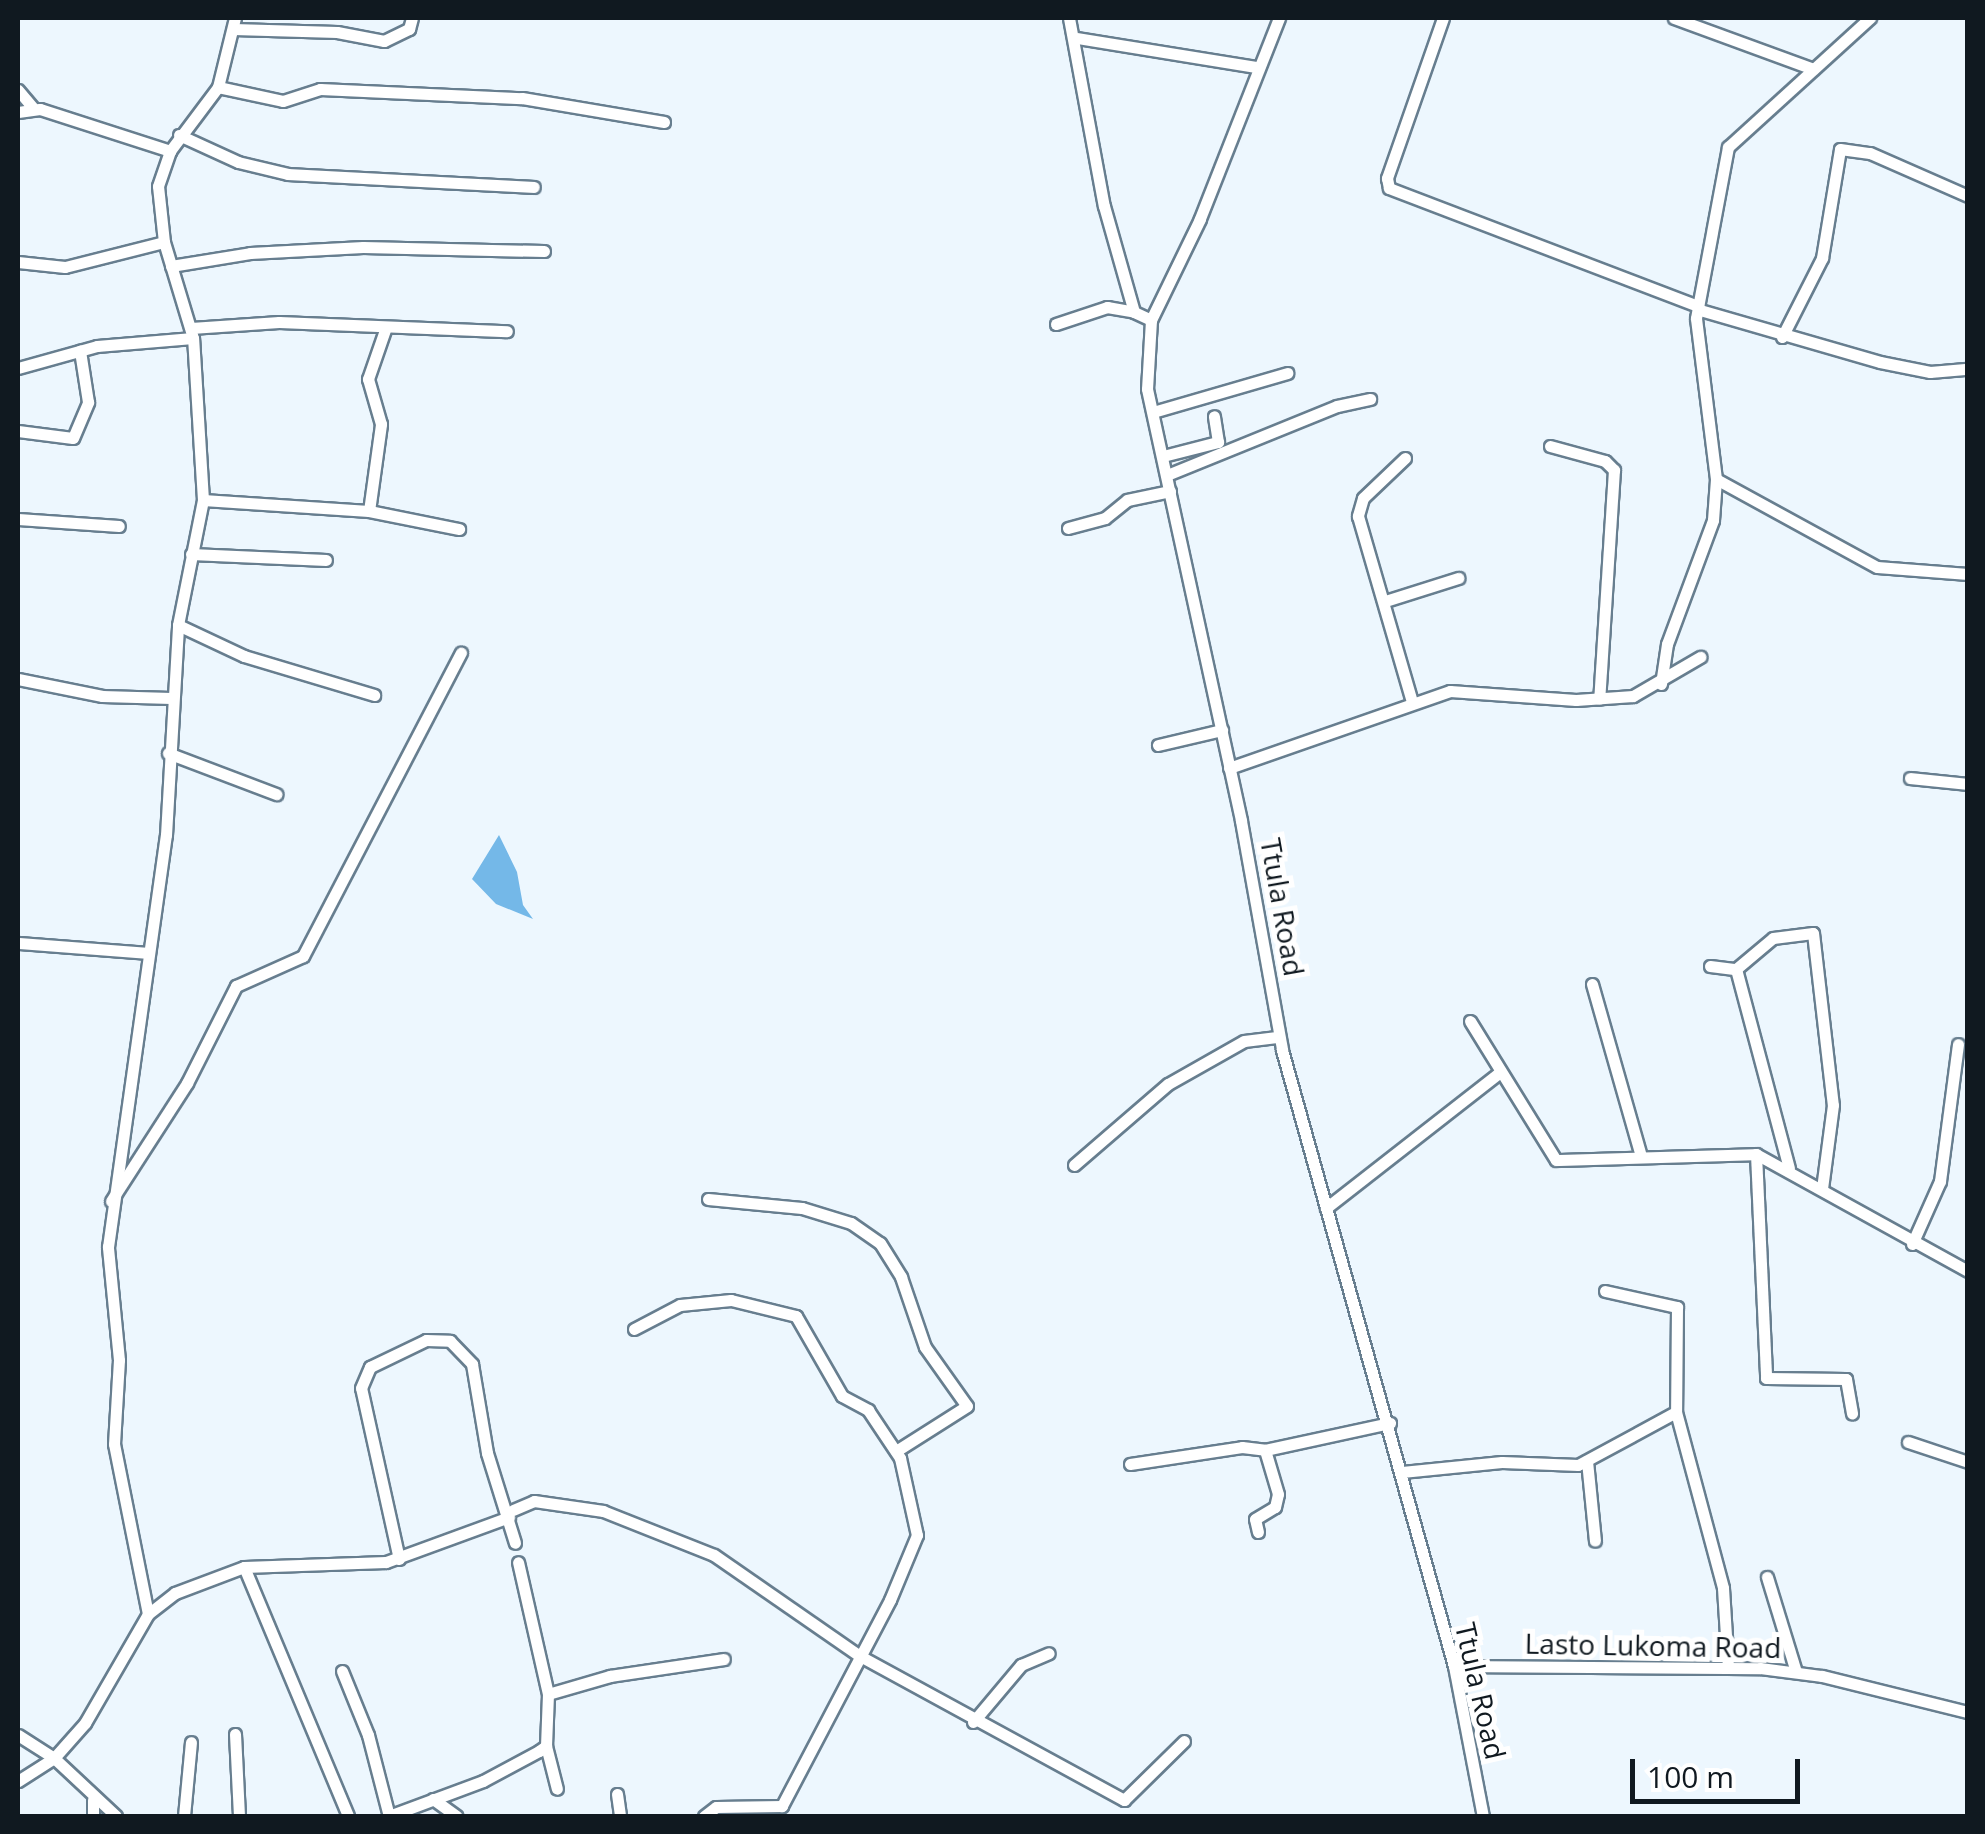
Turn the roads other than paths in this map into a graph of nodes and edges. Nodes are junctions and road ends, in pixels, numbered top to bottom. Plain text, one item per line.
1 (412, 18) edge
2 (1069, 18) edge
3 (1279, 18) edge
4 (1443, 18) edge
5 (1674, 18) edge
6 (1870, 18) edge
7 (234, 23) edge
8 (1077, 38) junction
9 (1257, 67) junction
10 (1813, 69) junction
11 (218, 87) junction
12 (18, 90) edge
13 (33, 108) junction
14 (18, 112) edge
15 (664, 122) dead end
16 (179, 136) junction
17 (170, 151) junction
18 (534, 187) dead end
19 (1968, 196) edge
20 (164, 242) junction
21 (544, 251) dead end
22 (18, 262) edge
23 (170, 266) junction
24 (1699, 308) junction
25 (1134, 312) junction
26 (1151, 320) junction
27 (1056, 324) dead end
28 (386, 327) junction
29 (507, 330) dead end
30 (192, 332) junction
31 (1782, 338) junction
32 (80, 350) junction
33 (18, 368) edge
34 (1968, 369) edge
35 (1287, 373) dead end
36 (1370, 399) dead end
37 (1153, 412) junction
38 (1214, 416) dead end
39 (18, 431) edge
40 (1550, 446) dead end
41 (1163, 456) junction
42 (1404, 458) dead end
43 (1167, 475) junction
44 (1716, 479) junction
45 (1170, 490) junction
46 (203, 500) junction
47 (369, 512) junction
48 (18, 518) edge
49 (119, 526) dead end
50 (459, 528) dead end
51 (1068, 528) dead end
52 (191, 554) junction
53 (326, 560) dead end
54 (1968, 574) edge
55 (1458, 578) dead end
56 (1386, 601) junction
57 (178, 625) junction
58 (461, 653) dead end
59 (1700, 657) dead end
60 (18, 679) edge
61 (1662, 684) junction
62 (374, 695) dead end
63 (170, 698) junction
64 (1599, 699) junction
65 (1412, 702) junction
66 (1222, 730) junction
67 (1158, 745) dead end
68 (168, 752) junction
69 (1229, 768) junction
70 (1910, 778) dead end
71 (1968, 784) edge
72 (276, 794) dead end
73 (18, 944) edge
74 (147, 953) junction
75 (1710, 966) dead end
76 (1736, 969) junction
77 (1592, 984) dead end
78 (1470, 1021) dead end
79 (1280, 1038) junction
80 (1958, 1044) dead end
81 (1500, 1072) junction
82 (1756, 1154) junction
83 (1641, 1156) junction
84 (1074, 1165) dead end
85 (1789, 1168) junction
86 (1822, 1188) junction
87 (708, 1199) dead end
88 (110, 1203) junction
89 (1326, 1208) junction
90 (1912, 1244) junction
91 (1968, 1271) edge
92 (1606, 1290) dead end
93 (634, 1329) dead end
94 (1676, 1412) junction
95 (1852, 1412) dead end
96 (1390, 1423) junction
97 (1908, 1442) dead end
98 (1265, 1450) junction
99 (896, 1452) junction
100 (1587, 1461) junction
101 (1968, 1462) edge
102 (1130, 1464) dead end
103 (1402, 1472) junction
104 (511, 1513) junction
105 (1258, 1532) dead end
106 (1595, 1541) dead end
107 (515, 1543) dead end
108 (399, 1559) junction
109 (518, 1562) dead end
110 (244, 1568) junction
111 (1767, 1577) dead end
112 (148, 1614) junction
113 (1049, 1653) dead end
114 (860, 1656) junction
115 (724, 1659) dead end
116 (1454, 1666) junction
117 (1728, 1667) junction
118 (342, 1671) dead end
119 (1796, 1672) junction
120 (548, 1694) junction
121 (1968, 1712) edge
122 (974, 1722) junction
123 (235, 1734) dead end
124 (18, 1736) edge
125 (1184, 1741) dead end
126 (191, 1742) dead end
127 (546, 1746) junction
128 (54, 1758) junction
129 (18, 1780) edge
130 (558, 1790) dead end
131 (617, 1794) dead end
132 (433, 1798) junction
133 (92, 1800) junction
134 (93, 1816) edge
135 (116, 1816) edge
136 (184, 1816) edge
137 (239, 1816) edge
138 (348, 1816) edge
139 (456, 1816) edge
140 (620, 1816) edge
141 (704, 1816) edge
142 (1483, 1816) edge

1 - 7 street
2 - 8 street
3 - 9 street, Ttula Road
4 - 24 street
5 - 10 street
6 - 10 street
7 - 11 street
8 - 9 street
8 - 25 street
9 - 26 street, Ttula Road
10 - 24 street
11 - 15 street
11 - 16 street
12 - 13 street
13 - 14 street
13 - 17 street
16 - 17 street
16 - 18 street
17 - 20 street
19 - 31 street
20 - 22 street
20 - 23 street
21 - 23 street
23 - 30 street
24 - 31 street
24 - 44 street
25 - 26 street
25 - 27 street
26 - 37 street, Ttula Road
28 - 29 street
28 - 30 street
28 - 47 street
30 - 32 street
30 - 46 street
31 - 34 street
32 - 33 street
32 - 39 street
35 - 37 street
36 - 43 street
37 - 41 street, Ttula Road
38 - 41 street
40 - 64 street
41 - 43 street, Ttula Road
42 - 56 street
43 - 45 street, Ttula Road
44 - 54 street
44 - 61 street
45 - 51 street
45 - 66 street, Ttula Road
46 - 47 street
46 - 52 street
47 - 50 street
48 - 49 street
52 - 53 street
52 - 57 street
55 - 56 street
56 - 65 street
57 - 62 street
57 - 63 street
58 - 88 street
59 - 61 street
60 - 63 street
61 - 64 street
63 - 68 street
64 - 65 street
65 - 69 street
66 - 67 street
66 - 69 street, Ttula Road
68 - 72 street
68 - 74 street
69 - 79 street, Ttula Road
70 - 71 street
73 - 74 street
74 - 88 street
75 - 76 street
76 - 85 street
76 - 86 street
77 - 83 street
78 - 81 street
79 - 84 street
79 - 89 street, Ttula Road
80 - 90 street
81 - 83 street
81 - 89 street
82 - 83 street
82 - 85 street
82 - 95 street
85 - 86 street
86 - 90 street
87 - 99 street
88 - 112 street
89 - 96 street, Ttula Road
90 - 91 street
92 - 94 street
93 - 99 street
94 - 100 street
94 - 117 street
96 - 98 street
96 - 103 street, Ttula Road
97 - 101 street
98 - 102 street
98 - 105 street
99 - 114 street
100 - 103 street
100 - 106 street
103 - 116 street, Ttula Road
104 - 107 street
104 - 108 street
104 - 108 street
104 - 114 street
108 - 110 street
109 - 120 street
110 - 112 street
110 - 138 street
111 - 119 street
112 - 128 street
113 - 122 street
114 - 122 street
114 - 141 street
115 - 120 street
116 - 117 street, Lasto Lukoma Road
116 - 142 street, Ttula Road
117 - 119 street, Lasto Lukoma Road
118 - 132 street
119 - 121 street, Lasto Lukoma Road
120 - 127 street
122 - 125 street
123 - 137 street
124 - 128 street
126 - 136 street
127 - 130 street
127 - 132 street
128 - 129 street
128 - 133 street
131 - 140 street
132 - 139 street
133 - 134 street
133 - 135 street

